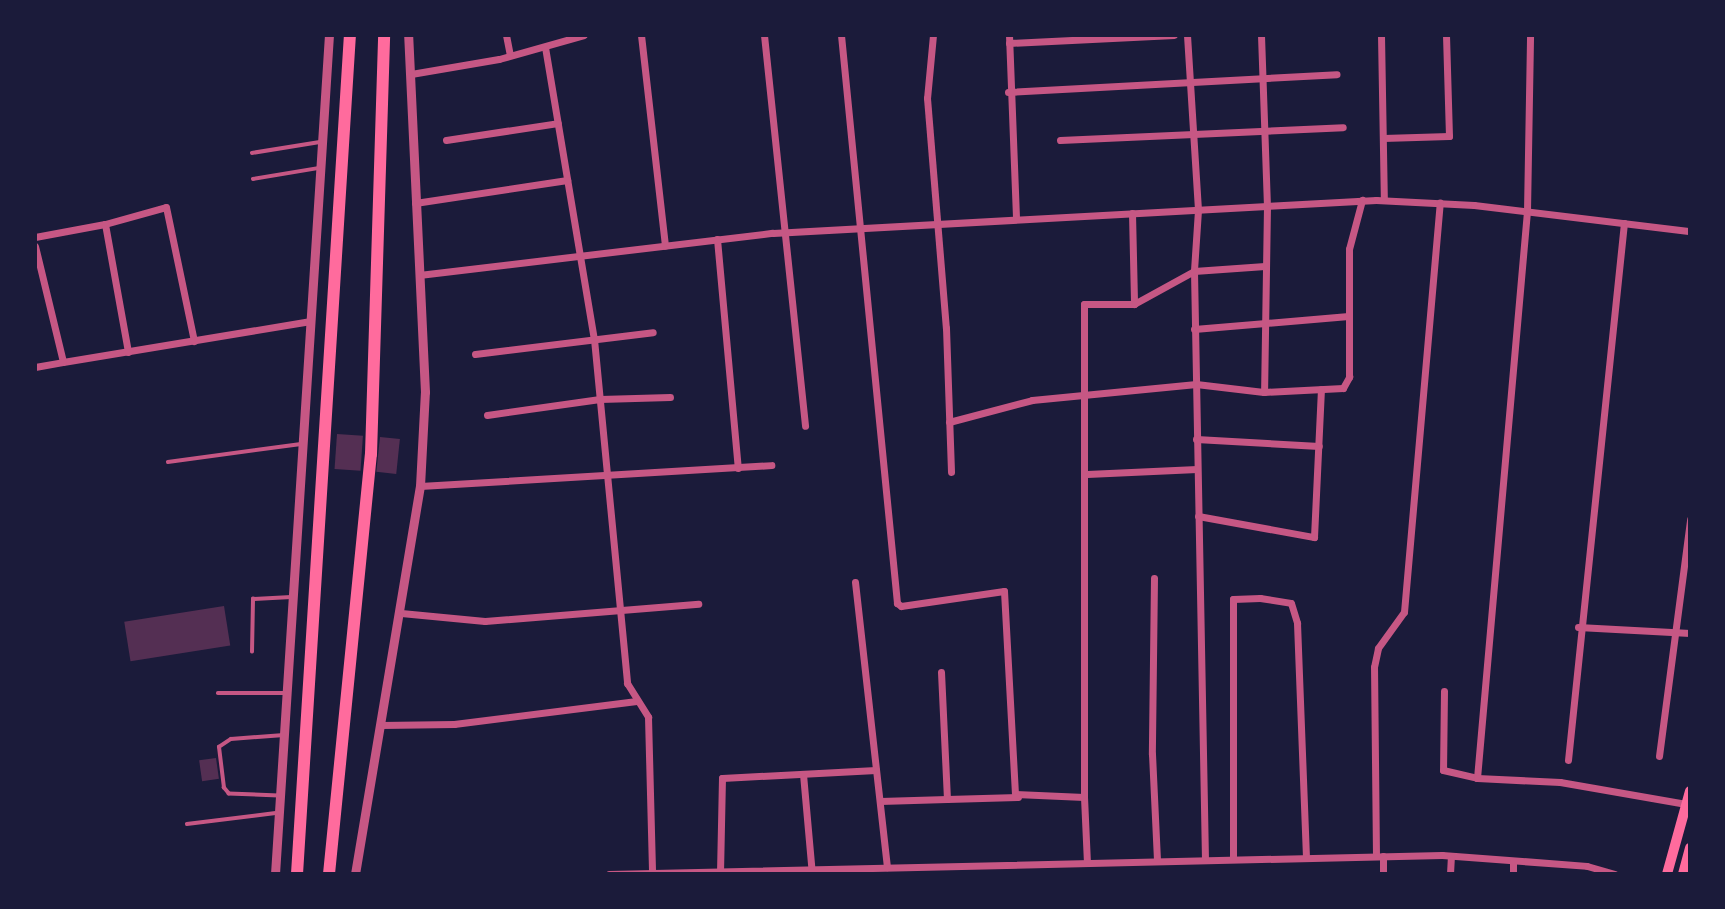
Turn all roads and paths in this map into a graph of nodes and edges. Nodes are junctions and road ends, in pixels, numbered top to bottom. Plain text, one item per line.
1 (329, 35) edge
2 (350, 35) edge
3 (384, 35) edge
4 (408, 35) edge
5 (506, 35) edge
6 (584, 35) edge
7 (640, 35) edge
8 (764, 35) edge
9 (841, 35) edge
10 (933, 35) edge
11 (1174, 35) edge
12 (1187, 35) edge
13 (1261, 35) edge
14 (1381, 35) edge
15 (1446, 35) edge
16 (1530, 36) edge
17 (1009, 39) edge
18 (545, 47) junction
19 (510, 55) junction
20 (411, 74) junction
21 (1337, 74) dead end
22 (1262, 78) junction
23 (1190, 83) junction
24 (1008, 92) junction
25 (558, 123) junction
26 (1343, 127) dead end
27 (1264, 133) junction
28 (1193, 137) junction
29 (1383, 138) junction
30 (446, 140) dead end
31 (1060, 140) dead end
32 (323, 142) junction
33 (252, 153) dead end
34 (321, 168) junction
35 (254, 179) dead end
36 (567, 180) junction
37 (1362, 200) junction
38 (1384, 200) junction
39 (415, 203) junction
40 (1440, 203) junction
41 (1267, 206) junction
42 (1198, 210) junction
43 (1527, 211) junction
44 (1132, 213) junction
45 (1016, 219) junction
46 (1624, 223) junction
47 (105, 224) junction
48 (939, 224) junction
49 (859, 228) junction
50 (1690, 231) edge
51 (786, 232) junction
52 (35, 237) edge
53 (717, 240) junction
54 (35, 246) edge
55 (666, 246) junction
56 (583, 255) junction
57 (1265, 266) junction
58 (1194, 271) junction
59 (419, 275) junction
60 (1134, 304) junction
61 (1348, 316) junction
62 (312, 321) junction
63 (1264, 321) junction
64 (1195, 330) junction
65 (653, 332) dead end
66 (594, 339) junction
67 (194, 341) junction
68 (128, 352) junction
69 (475, 354) dead end
70 (63, 362) junction
71 (35, 367) edge
72 (1195, 384) junction
73 (1321, 390) junction
74 (1264, 392) junction
75 (1084, 394) junction
76 (670, 397) dead end
77 (600, 399) junction
78 (487, 415) dead end
79 (949, 422) junction
80 (805, 426) dead end
81 (1196, 439) junction
82 (304, 444) junction
83 (1319, 446) junction
84 (168, 462) dead end
85 (771, 465) dead end
86 (738, 468) junction
87 (1197, 469) junction
88 (605, 472) junction
89 (951, 472) dead end
90 (1087, 474) junction
91 (420, 486) junction
92 (1198, 516) junction
93 (1690, 519) edge
94 (1154, 578) dead end
95 (855, 582) dead end
96 (293, 597) junction
97 (698, 604) dead end
98 (621, 612) junction
99 (401, 613) junction
100 (1578, 627) junction
101 (1677, 632) junction
102 (1690, 633) edge
103 (252, 652) dead end
104 (940, 672) dead end
105 (1444, 691) dead end
106 (218, 693) dead end
107 (287, 693) junction
108 (637, 701) junction
109 (381, 725) junction
110 (284, 735) junction
111 (1659, 756) dead end
112 (1568, 760) dead end
113 (876, 770) junction
114 (803, 774) junction
115 (1477, 778) junction
116 (1690, 791) edge
117 (281, 796) junction
118 (1018, 797) junction
119 (1084, 797) junction
120 (947, 799) junction
121 (880, 800) junction
122 (1686, 804) junction
123 (279, 812) junction
124 (187, 824) dead end
125 (1690, 848) edge
126 (1380, 856) junction
127 (1451, 856) junction
128 (1306, 858) junction
129 (1233, 859) junction
130 (1205, 860) junction
131 (1157, 861) junction
132 (1513, 861) junction
133 (1087, 862) junction
134 (887, 867) junction
135 (812, 871) edge
136 (720, 872) edge
137 (652, 873) edge
138 (275, 874) edge
139 (297, 874) edge
140 (329, 874) edge
141 (355, 874) edge
142 (609, 874) edge
143 (1383, 874) edge
144 (1450, 874) edge
145 (1513, 874) edge
146 (1615, 874) edge
147 (1667, 874) edge
148 (1683, 874) edge

1 - 32 street
2 - 139 highway
3 - 140 highway
4 - 20 street
5 - 19 street
6 - 18 street
7 - 55 street
8 - 51 street
9 - 49 street
10 - 48 street
11 - 17 street
12 - 23 street
13 - 22 street
14 - 29 street
15 - 29 street
16 - 43 street
17 - 24 street
18 - 19 street
18 - 25 street
19 - 20 street
20 - 39 street
21 - 22 street
22 - 23 street
22 - 27 street
23 - 24 street
23 - 28 street
24 - 45 street
25 - 30 street
25 - 36 street
26 - 27 street
27 - 28 street
27 - 41 street
28 - 31 street
28 - 42 street
29 - 38 street
32 - 33 lane
32 - 34 street
34 - 35 lane
34 - 62 street
36 - 39 street
36 - 56 street
37 - 38 street
37 - 41 street
37 - 61 street
38 - 40 street
39 - 59 street
40 - 43 street
40 - 126 street
41 - 42 street
41 - 57 street
42 - 44 street
42 - 58 street
43 - 46 street
43 - 115 street
44 - 45 street
44 - 60 street
45 - 48 street
46 - 50 street
46 - 100 street
47 - 52 street
47 - 67 street
47 - 68 street
48 - 49 street
48 - 79 street
49 - 51 street
49 - 118 street
51 - 53 street
51 - 80 street
53 - 55 street
53 - 86 street
54 - 70 street
55 - 56 street
56 - 59 street
56 - 66 street
57 - 58 street
57 - 63 street
58 - 60 street
58 - 64 street
59 - 91 street
60 - 75 street
61 - 63 street
61 - 73 street
62 - 67 street
62 - 82 street
63 - 64 street
63 - 74 street
64 - 72 street
65 - 66 street
66 - 69 street
66 - 77 street
67 - 68 street
68 - 70 street
70 - 71 street
72 - 74 street
72 - 75 street
72 - 81 street
73 - 74 street
73 - 83 street
75 - 79 street
75 - 90 street
76 - 77 street
77 - 78 street
77 - 88 street
79 - 89 street
81 - 83 street
81 - 87 street
82 - 84 lane
82 - 96 street
83 - 92 street
85 - 86 street
86 - 88 street
87 - 90 street
87 - 92 street
88 - 91 street
88 - 98 street
90 - 119 street
91 - 99 street
92 - 130 street
93 - 101 street
94 - 131 street
95 - 113 street
96 - 103 lane
96 - 107 street
97 - 98 street
98 - 99 street
98 - 108 street
99 - 109 street
100 - 101 street
100 - 112 street
101 - 102 street
101 - 111 street
104 - 120 street
105 - 115 street
106 - 107 lane
107 - 110 street
108 - 109 street
108 - 137 street
109 - 141 street
110 - 117 street
110 - 117 lane
113 - 114 street
113 - 121 street
114 - 135 street
114 - 136 street
115 - 122 street
116 - 122 main road
117 - 123 street
118 - 119 street
118 - 120 street
119 - 133 street
120 - 121 street
121 - 134 street
122 - 147 main road
123 - 124 lane
123 - 138 street
125 - 148 main road
126 - 127 street
126 - 128 street
126 - 143 street
127 - 132 street
127 - 144 street
128 - 129 street
128 - 129 street
129 - 130 street
130 - 131 street
131 - 133 street
132 - 145 street
132 - 146 street
133 - 134 street
134 - 135 street
135 - 136 street
136 - 137 street
137 - 142 street

